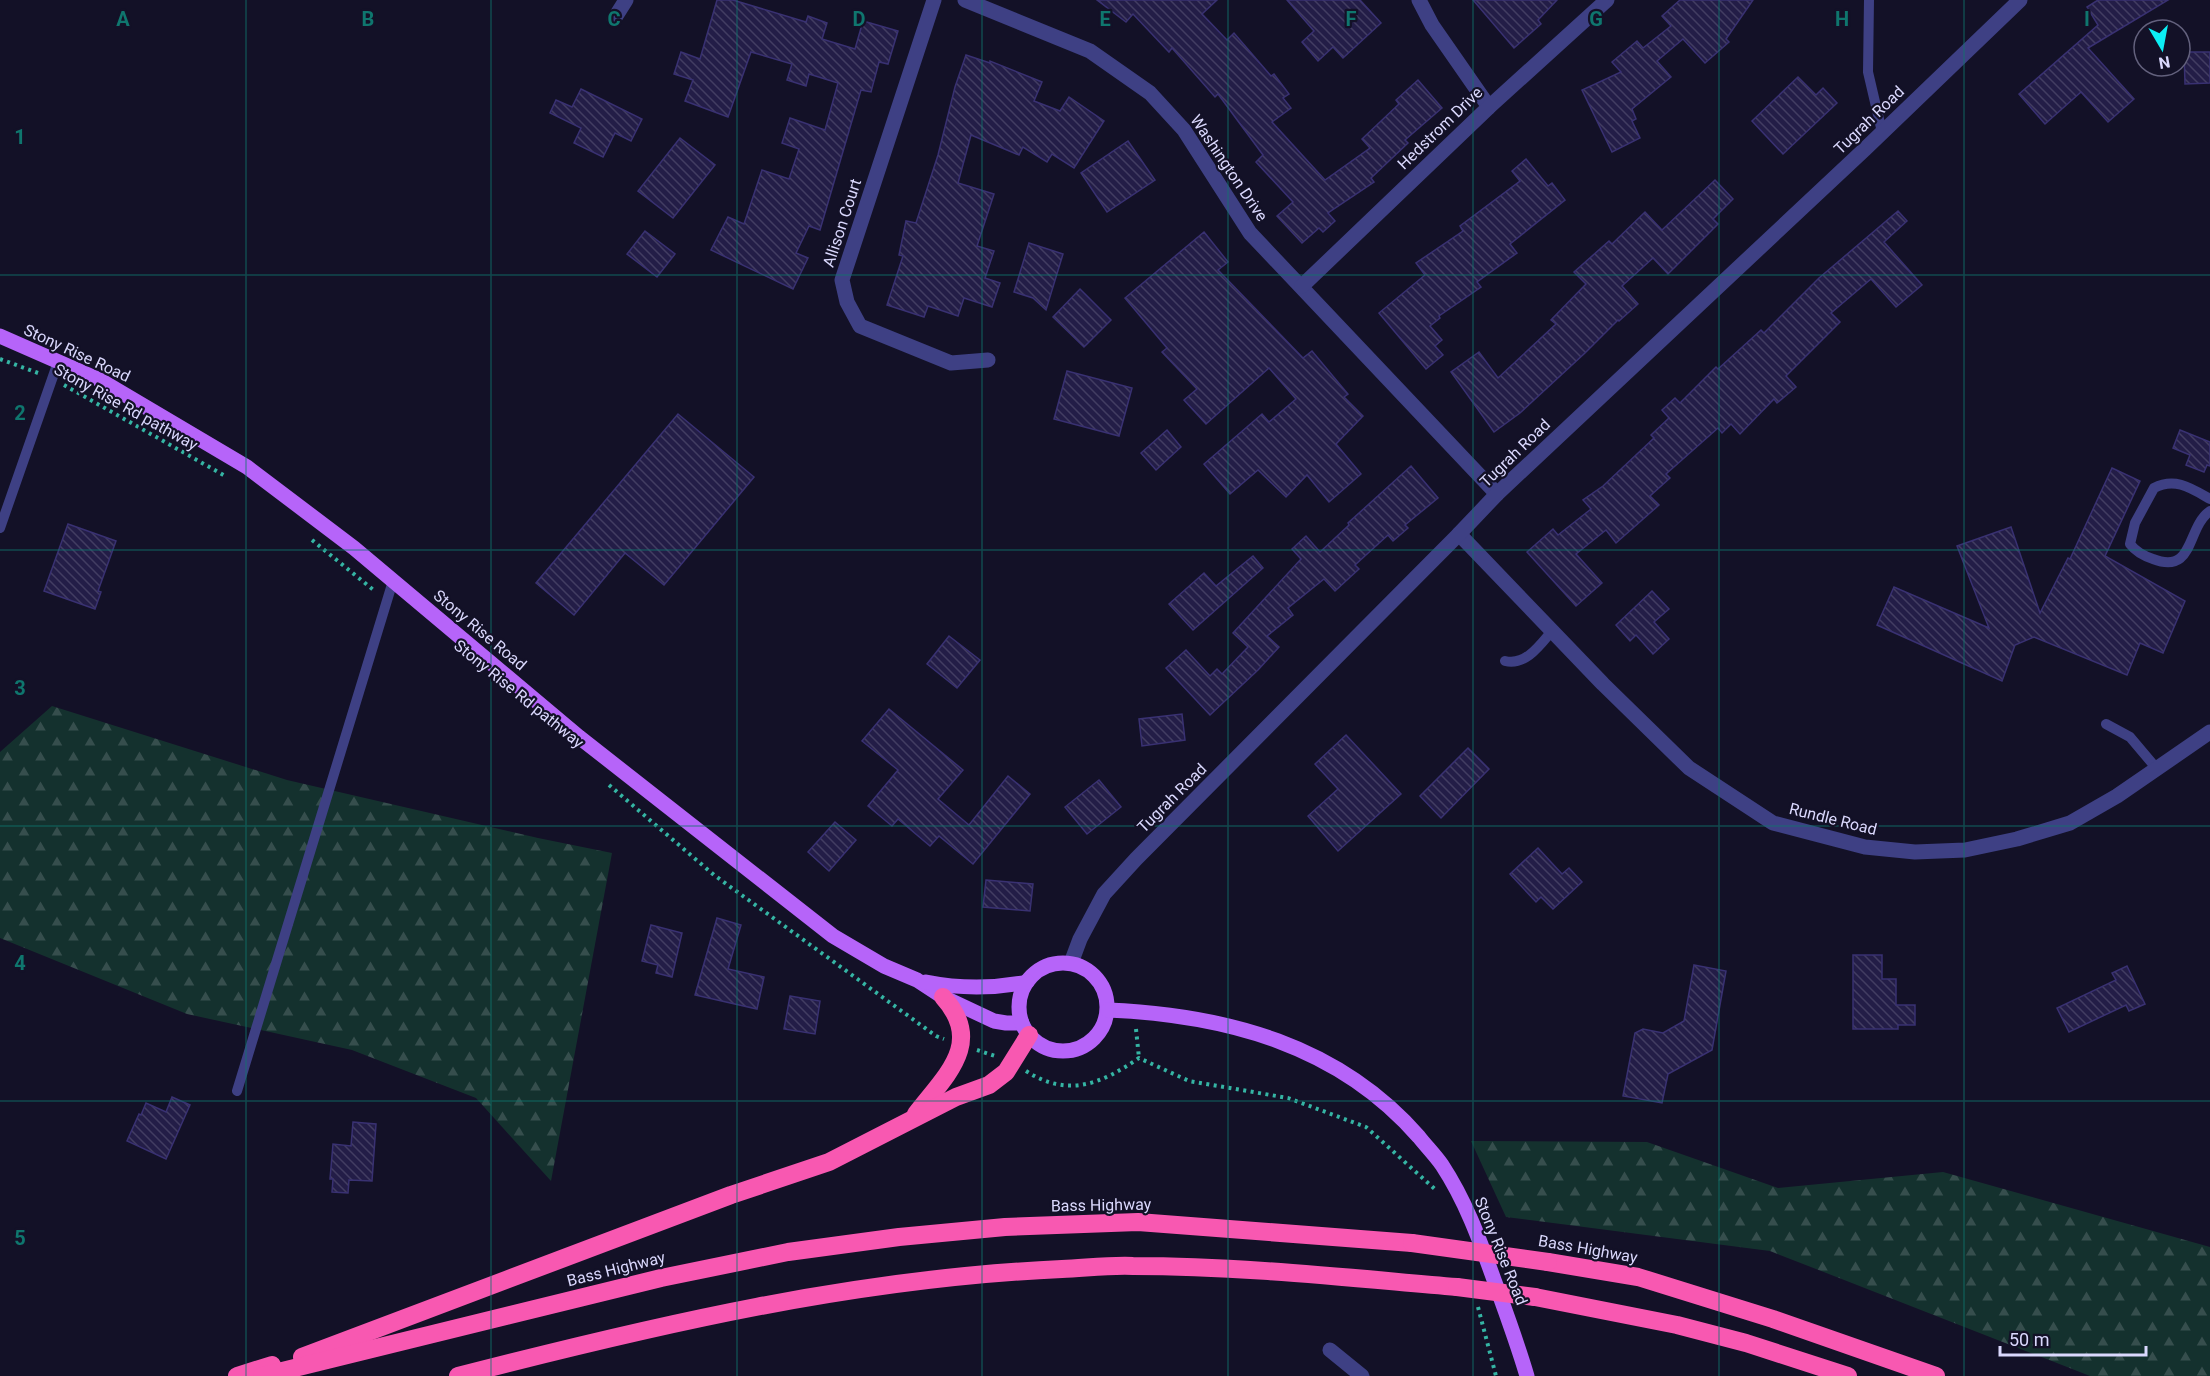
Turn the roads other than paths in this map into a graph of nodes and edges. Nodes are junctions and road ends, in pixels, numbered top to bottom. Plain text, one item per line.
1 (626, 0) edge
2 (934, 0) edge
3 (964, 0) edge
4 (1419, 0) edge
5 (1607, 0) edge
6 (1869, 0) edge
7 (2020, 0) edge
8 (614, 19) dead end
9 (1489, 107) junction
10 (1882, 132) junction
11 (1302, 286) junction
12 (0, 336) edge
13 (988, 360) dead end
14 (58, 362) junction
15 (1497, 494) junction
16 (2210, 499) edge
17 (2210, 511) edge
18 (0, 528) edge
19 (1459, 534) junction
20 (393, 581) junction
21 (1552, 632) junction
22 (1505, 660) dead end
23 (2106, 724) dead end
24 (2210, 732) edge
25 (2157, 769) junction
26 (1071, 963) junction
27 (917, 980) junction
28 (1027, 982) junction
29 (943, 997) junction
30 (1108, 1010) junction
31 (1026, 1029) junction
32 (237, 1091) dead end
33 (913, 1118) junction
34 (1330, 1350) dead end
35 (237, 1376) edge
36 (262, 1376) edge
37 (458, 1376) edge
38 (1362, 1376) edge
39 (1527, 1376) edge
40 (1848, 1376) edge
41 (1936, 1376) edge

1 - 8 street
2 - 13 street, Allison Court
3 - 11 street, Washington Drive
4 - 9 street
5 - 9 street, Hedstrom Drive
6 - 10 lane
7 - 10 street, Tugrah Road
9 - 11 street, Hedstrom Drive
10 - 15 street, Tugrah Road
11 - 15 street, Washington Drive
12 - 14 main road, Stony Rise Road
14 - 18 lane
14 - 20 main road, Stony Rise Road
15 - 19 street, Tugrah Road
16 - 17 lane
19 - 21 street, Rundle Road
19 - 26 street, Tugrah Road
20 - 27 main road, Stony Rise Road
20 - 32 lane
21 - 22 lane
21 - 25 street, Rundle Road
23 - 25 lane
24 - 25 street, Rundle Road
26 - 28 main road
26 - 30 main road
27 - 28 main road, Stony Rise Road
27 - 29 main road, Stony Rise Road
28 - 31 main road
29 - 31 main road, Stony Rise Road
29 - 33 highway
30 - 31 main road
30 - 39 main road, Stony Rise Road
31 - 33 highway
33 - 35 highway
34 - 38 street
36 - 41 highway, Bass Highway, bridge
37 - 40 highway, bridge

